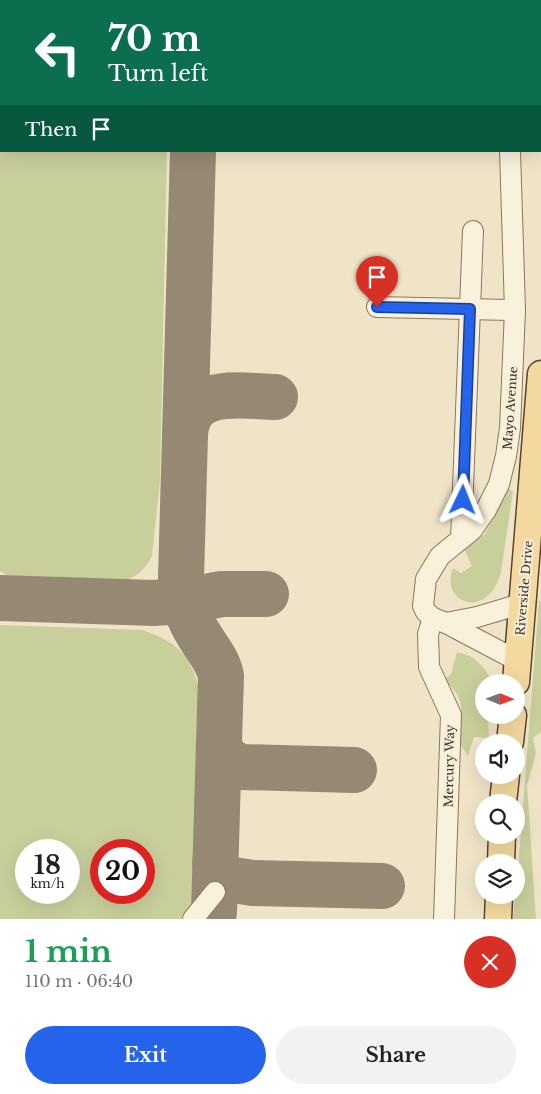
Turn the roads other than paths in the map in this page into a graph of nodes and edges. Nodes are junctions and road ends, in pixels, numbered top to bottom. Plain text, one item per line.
1 (510, 152) edge
2 (473, 231) dead end
3 (377, 307) dead end
4 (470, 309) junction
5 (514, 310) junction
6 (541, 374) edge
7 (462, 539) junction
8 (524, 603) junction
9 (440, 620) junction
10 (517, 672) edge
11 (215, 892) dead end
12 (499, 904) edge
13 (193, 919) edge
14 (444, 919) edge
15 (498, 919) edge

1 - 5 street, Mayo Avenue
2 - 4 street
3 - 4 street
4 - 5 street
4 - 7 street
5 - 7 street, Mayo Avenue
6 - 8 main road, Riverside Drive
7 - 9 street, Mayo Avenue
8 - 9 street
8 - 10 main road, Riverside Drive
9 - 10 street
9 - 14 street, Mercury Way
11 - 13 street
12 - 15 main road

